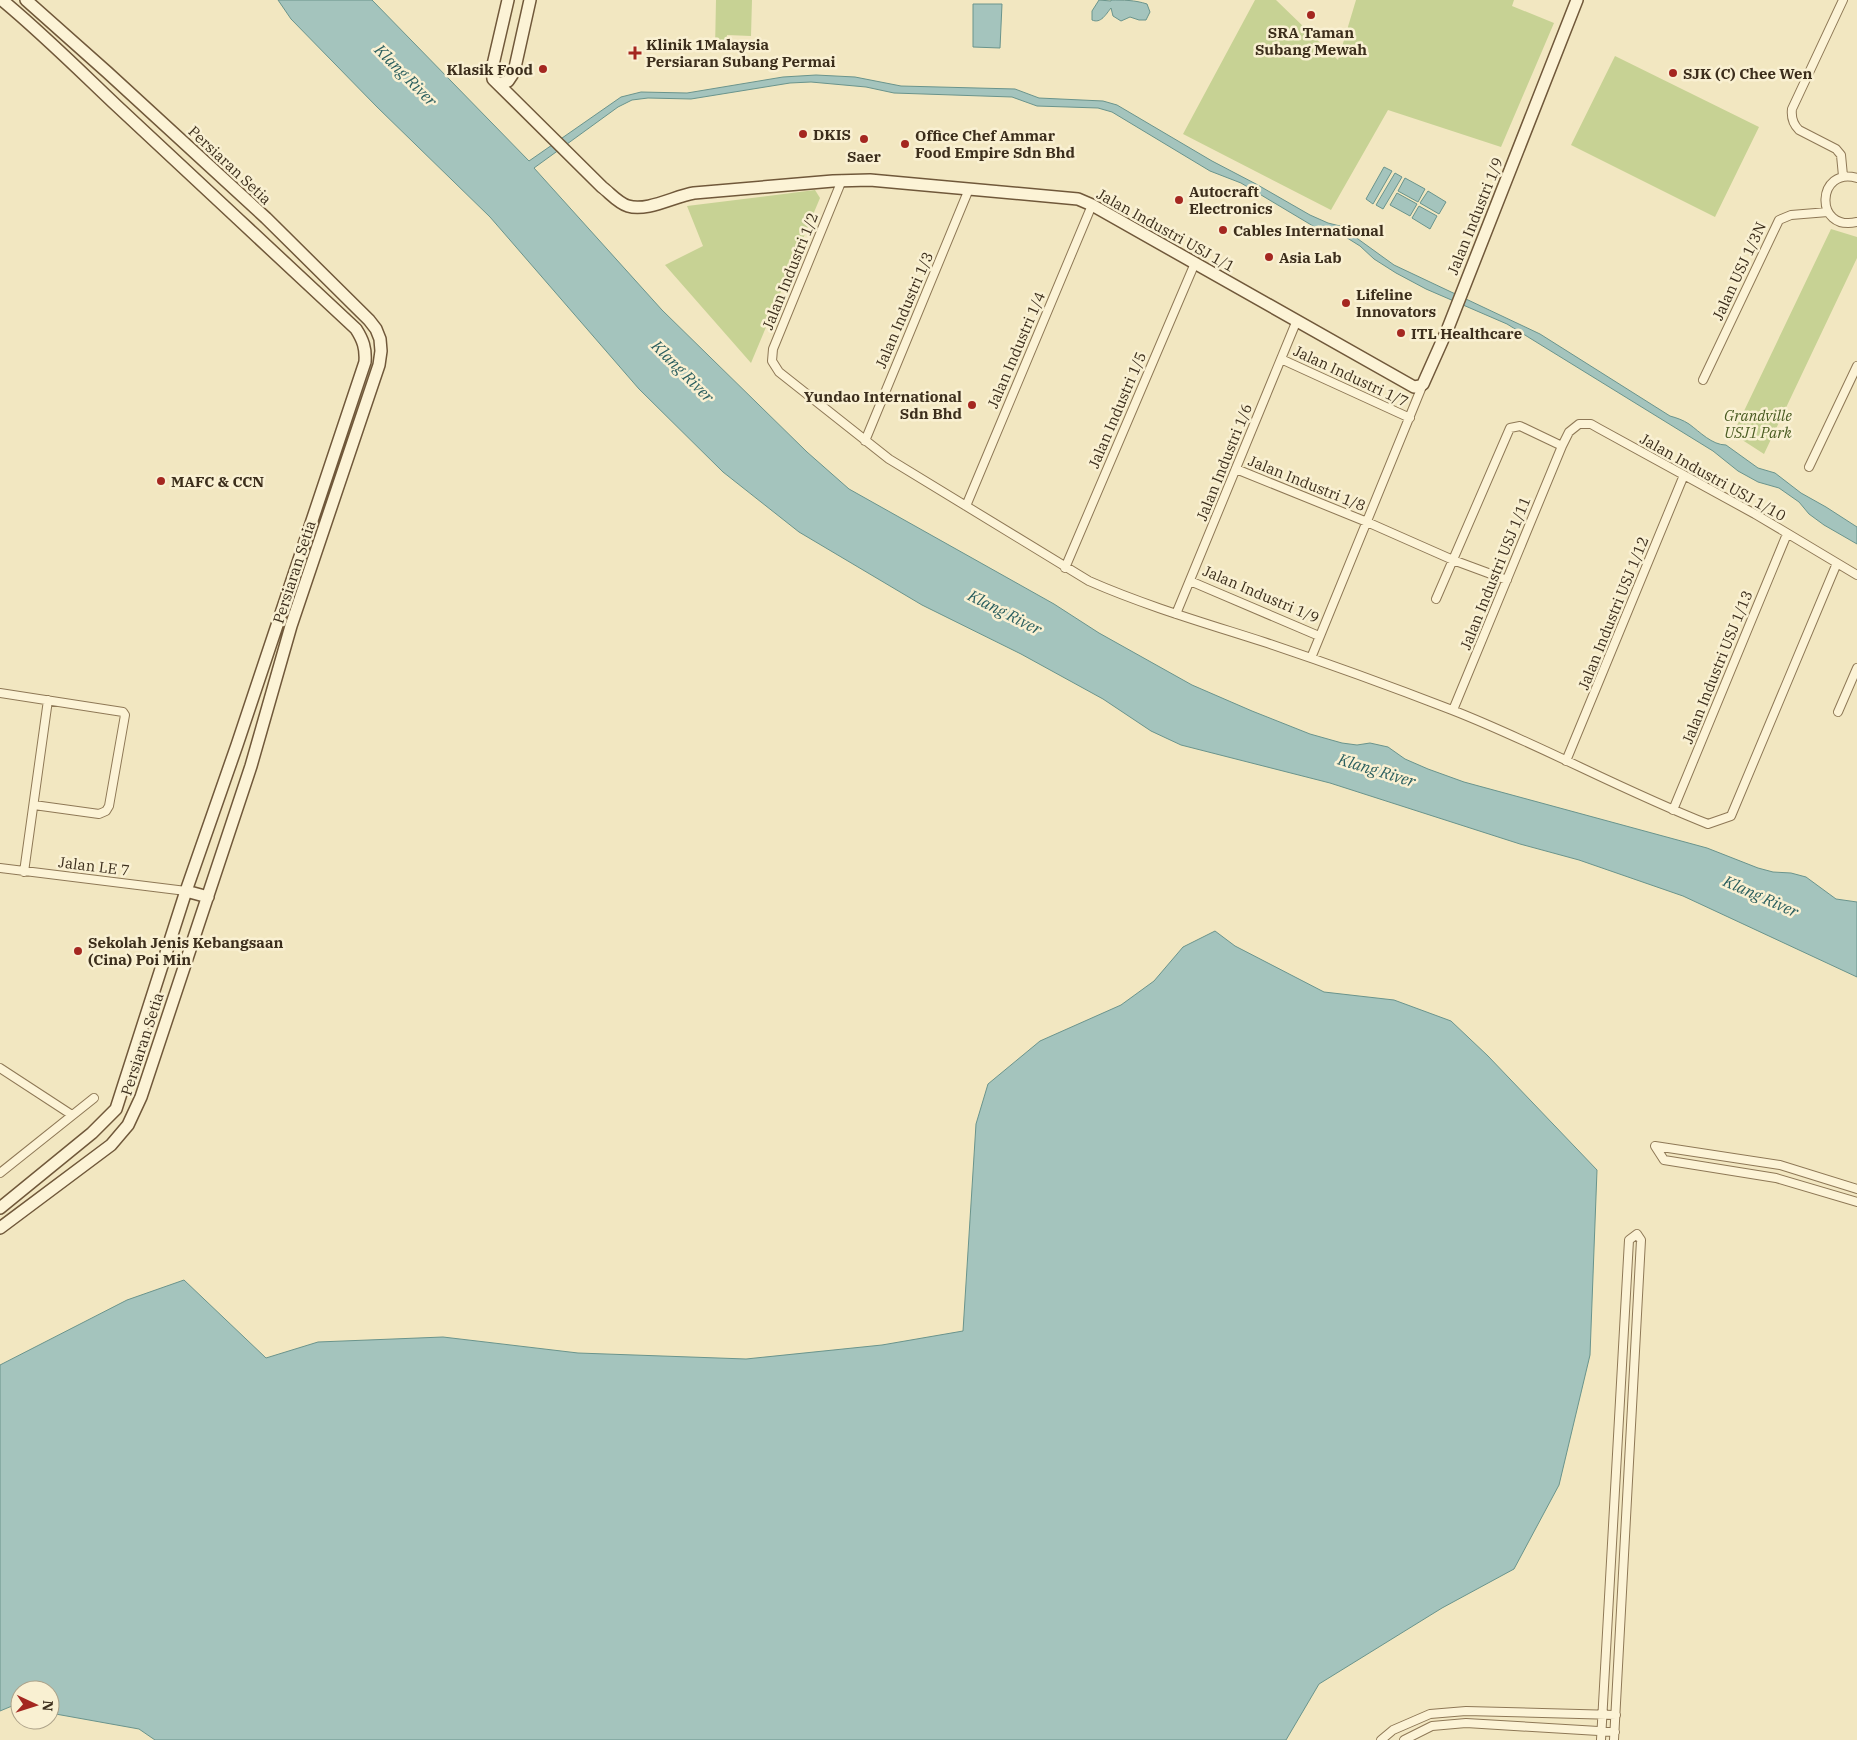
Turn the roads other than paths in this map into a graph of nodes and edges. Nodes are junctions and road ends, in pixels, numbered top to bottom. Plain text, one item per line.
1 (2, 0) edge
2 (26, 0) edge
3 (508, 0) edge
4 (530, 0) edge
5 (1577, 0) edge
6 (1843, 0) edge
7 (500, 84) junction
8 (1844, 176) junction
9 (1857, 177) edge
10 (842, 180) junction
11 (969, 189) junction
12 (1092, 205) junction
13 (1828, 212) junction
14 (1857, 222) edge
15 (1195, 263) junction
16 (1297, 320) junction
17 (381, 345) junction
18 (365, 346) junction
19 (1281, 359) junction
20 (1857, 366) edge
21 (1703, 380) dead end
22 (1423, 384) junction
23 (1410, 418) junction
24 (865, 441) junction
25 (1562, 446) junction
26 (1809, 467) dead end
27 (1236, 469) junction
28 (1684, 476) junction
29 (966, 506) junction
30 (1367, 522) junction
31 (1787, 534) junction
32 (1453, 560) junction
33 (1837, 563) junction
34 (1065, 568) junction
35 (1857, 575) edge
36 (1507, 580) junction
37 (1190, 581) junction
38 (1436, 599) dead end
39 (1176, 614) junction
40 (1320, 636) junction
41 (1311, 658) junction
42 (1857, 668) edge
43 (0, 693) edge
44 (48, 700) junction
45 (1453, 710) junction
46 (1838, 712) dead end
47 (1566, 761) junction
48 (34, 806) junction
49 (1673, 810) junction
50 (0, 868) edge
51 (24, 872) junction
52 (186, 890) junction
53 (208, 897) junction
54 (0, 1068) edge
55 (94, 1098) dead end
56 (72, 1115) junction
57 (0, 1173) edge
58 (1857, 1189) edge
59 (1857, 1202) edge
60 (0, 1208) edge
61 (0, 1228) edge
62 (1603, 1715) junction
63 (1616, 1715) junction
64 (1601, 1731) junction
65 (1615, 1736) edge
66 (1381, 1740) edge
67 (1404, 1740) edge
68 (1601, 1740) edge

1 - 18 street
2 - 17 street, Persiaran Setia
3 - 7 street
4 - 7 street
5 - 22 street, Jalan Industri 1/9
6 - 8 street
7 - 10 street, Jalan Industri USJ 1/1
8 - 9 street
8 - 13 street
10 - 11 street, Jalan Industri USJ 1/1
10 - 24 street, Jalan Industri 1/2
11 - 12 street, Jalan Industri USJ 1/1
11 - 24 street, Jalan Industri 1/3
12 - 15 street, Jalan Industri USJ 1/1
12 - 29 street, Jalan Industri 1/4
13 - 14 street
13 - 21 street, Jalan USJ 1/3N
15 - 16 street, Jalan Industri USJ 1/1
15 - 34 street, Jalan Industri 1/5
16 - 19 street, Jalan Industri 1/6
16 - 22 street, Jalan Industri USJ 1/1
17 - 18 street
17 - 53 street, Persiaran Setia
18 - 52 street, Persiaran Setia
19 - 23 street, Jalan Industri 1/7
19 - 27 street, Jalan Industri 1/6
20 - 26 street
22 - 23 street, Jalan Industri 1/9
23 - 30 street, Jalan Industri 1/9
24 - 29 street
25 - 28 street, Jalan Industri USJ 1/10
25 - 32 street
25 - 36 street, Jalan Industri USJ 1/11
27 - 30 street, Jalan Industri 1/8
27 - 37 street, Jalan Industri 1/6
28 - 31 street, Jalan Industri USJ 1/10
28 - 47 street, Jalan Industri USJ 1/12
29 - 34 street
30 - 32 street, Jalan Industri 1/8
30 - 40 street, Jalan Industri 1/9
31 - 33 street, Jalan Industri USJ 1/10
31 - 49 street, Jalan Industri USJ 1/13
32 - 36 street, Jalan Industri 1/8
32 - 38 street
33 - 35 street, Jalan Industri USJ 1/10
33 - 49 street
34 - 39 street
36 - 45 street, Jalan Industri USJ 1/11
37 - 39 street, Jalan Industri 1/6
37 - 40 street, Jalan Industri 1/9
39 - 41 street
40 - 41 street, Jalan Industri 1/9
41 - 45 street
42 - 46 street
43 - 44 street
44 - 48 street
44 - 48 street
45 - 47 street
47 - 49 street
48 - 51 street
50 - 51 street, Jalan LE 7
51 - 52 street, Jalan LE 7
52 - 53 street
52 - 60 street, Persiaran Setia
53 - 61 street, Persiaran Setia
54 - 56 street
55 - 56 street
56 - 57 street
58 - 59 street
62 - 63 street
62 - 63 street
62 - 64 street
62 - 66 street
63 - 65 street
64 - 65 street
64 - 67 street
64 - 68 street

